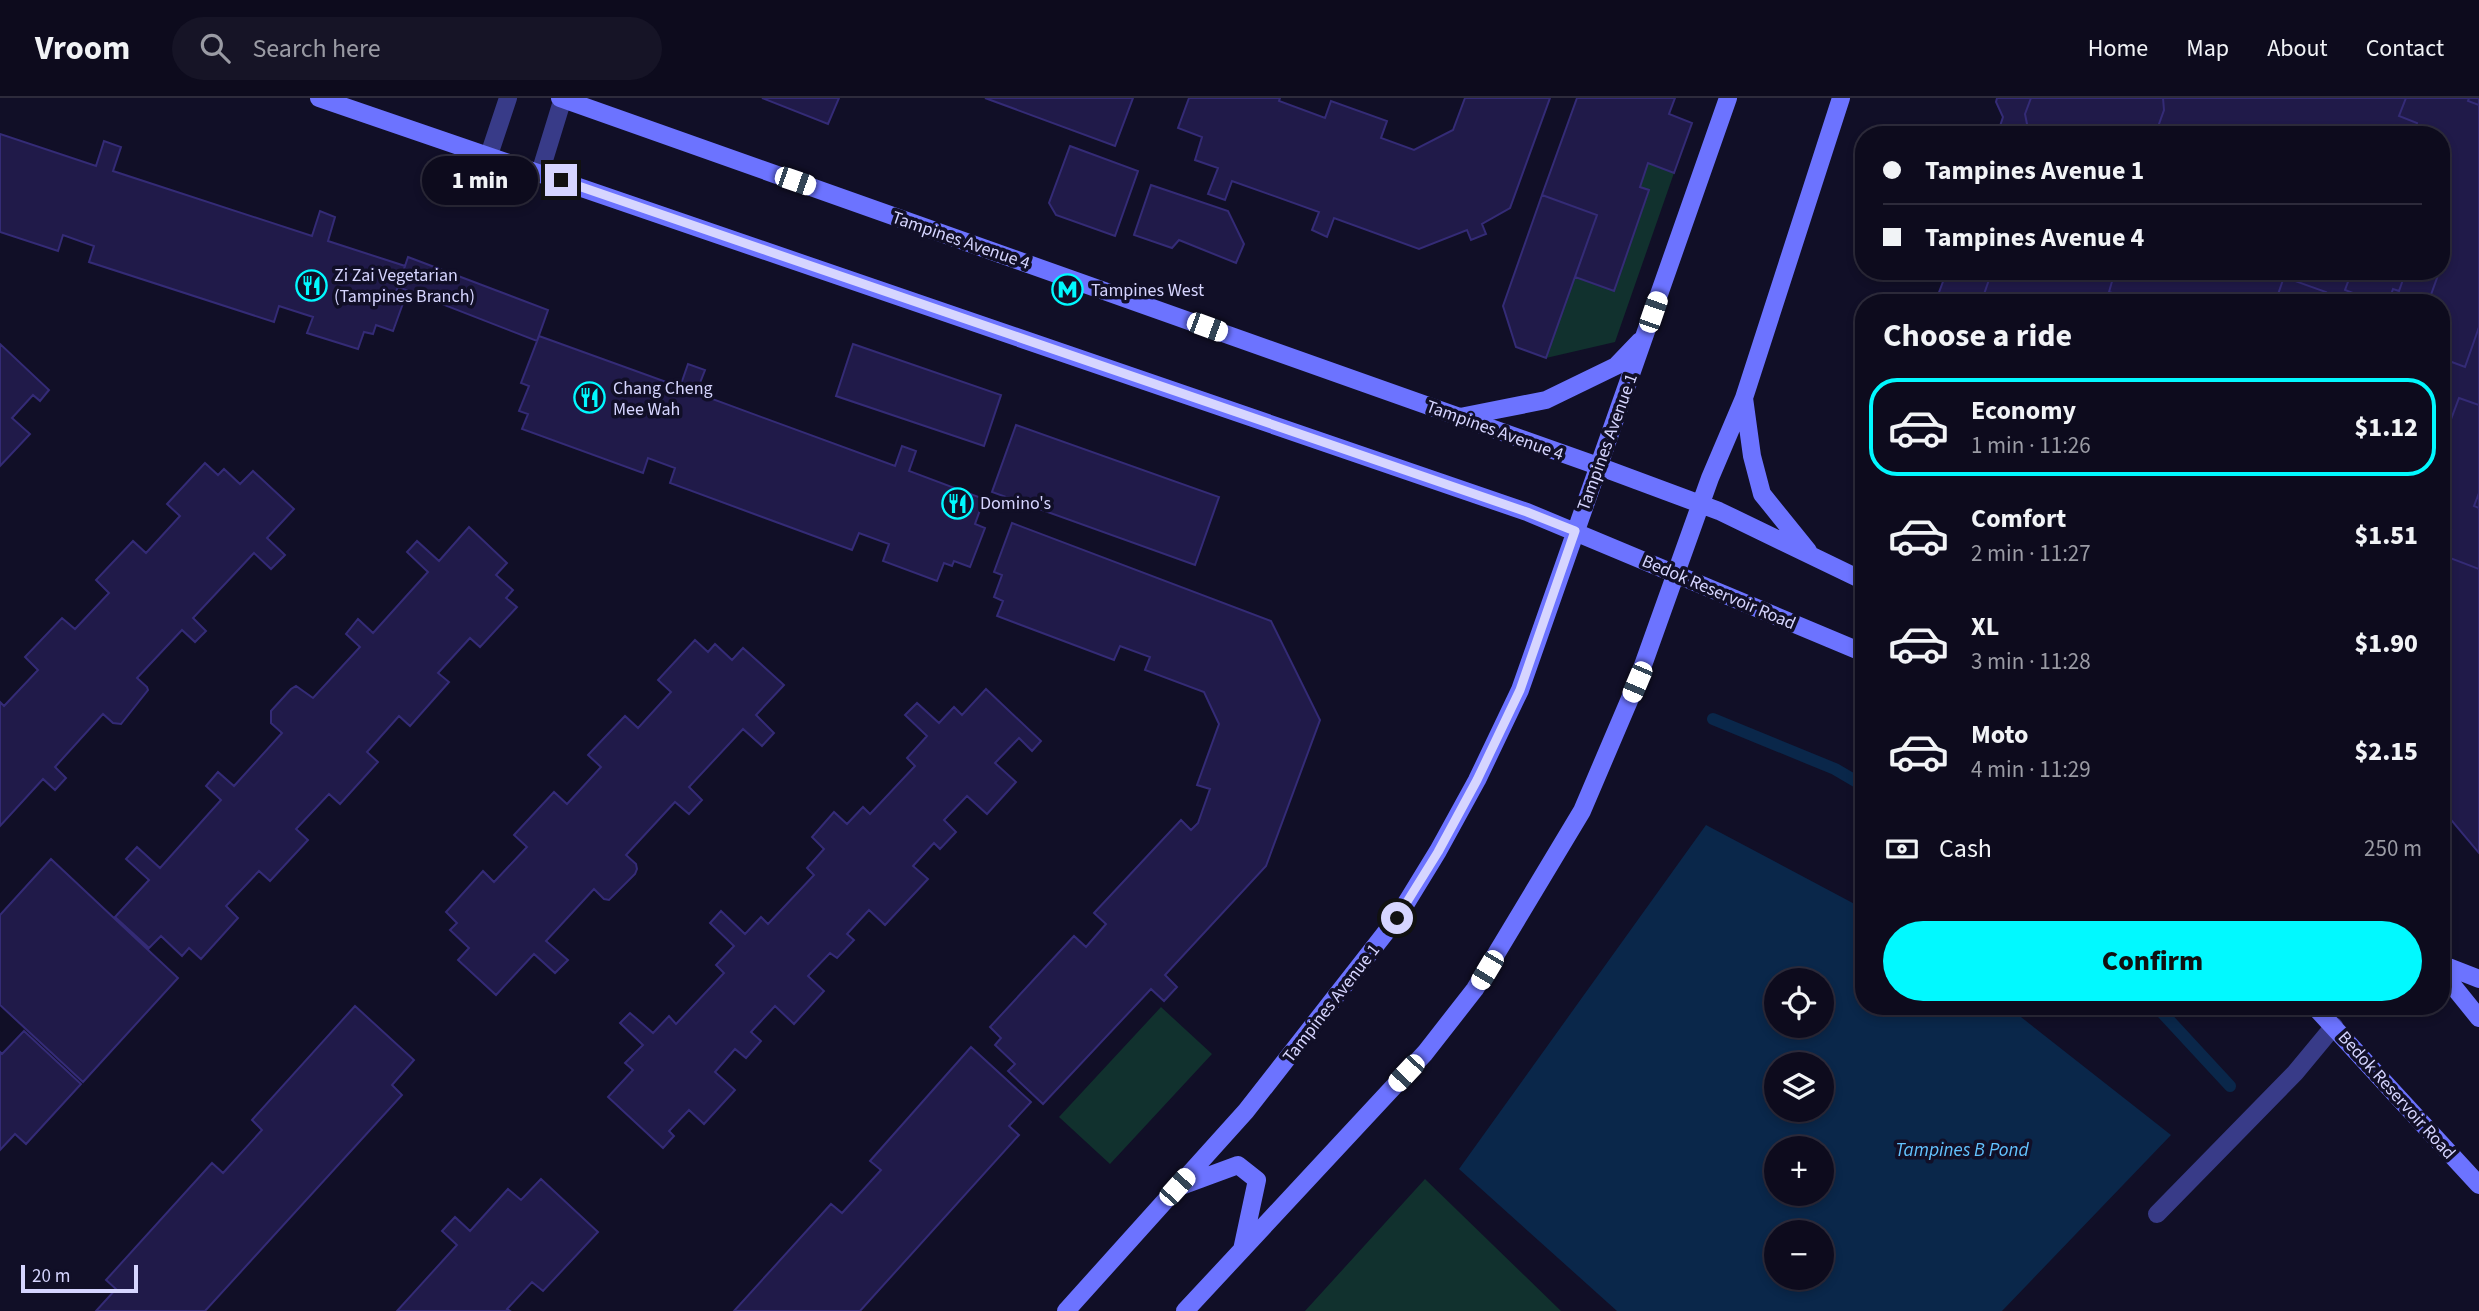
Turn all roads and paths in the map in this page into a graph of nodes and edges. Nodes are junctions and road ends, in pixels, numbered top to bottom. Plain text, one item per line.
1 (319, 98) edge
2 (508, 98) edge
3 (562, 98) edge
4 (1728, 98) edge
5 (1841, 98) edge
6 (489, 155) junction
7 (540, 173) junction
8 (1644, 336) junction
9 (1744, 398) junction
10 (1459, 417) junction
11 (1598, 466) junction
12 (1701, 505) junction
13 (1575, 531) junction
14 (1811, 555) junction
15 (1676, 573) junction
16 (1855, 577) edge
17 (1855, 649) edge
18 (2450, 968) edge
19 (2479, 979) edge
20 (2450, 982) edge
21 (2323, 1015) edge
22 (2479, 1018) edge
23 (2334, 1026) junction
24 (2477, 1180) edge
25 (1177, 1187) junction
26 (2157, 1214) dead end
27 (1242, 1250) junction
28 (1066, 1311) edge
29 (1185, 1311) edge

1 - 6 main road
2 - 6 street
3 - 7 street
3 - 10 main road, Tampines Avenue 4
4 - 8 main road, Tampines Avenue 1
5 - 9 main road
6 - 7 main road
7 - 13 main road
8 - 10 main road
8 - 11 main road, Tampines Avenue 1
9 - 12 main road
9 - 14 main road
10 - 11 main road, Tampines Avenue 4
11 - 12 main road
11 - 13 main road, Tampines Avenue 1
12 - 14 main road
12 - 15 main road
13 - 15 main road, Bedok Reservoir Road
13 - 25 main road, Tampines Avenue 1
14 - 16 main road
15 - 17 main road, Bedok Reservoir Road
15 - 27 main road
18 - 19 main road
20 - 22 main road
21 - 23 main road, Bedok Reservoir Road
23 - 24 main road, Bedok Reservoir Road
23 - 26 street
25 - 27 main road
25 - 28 main road, Tampines Avenue 1
27 - 29 main road

